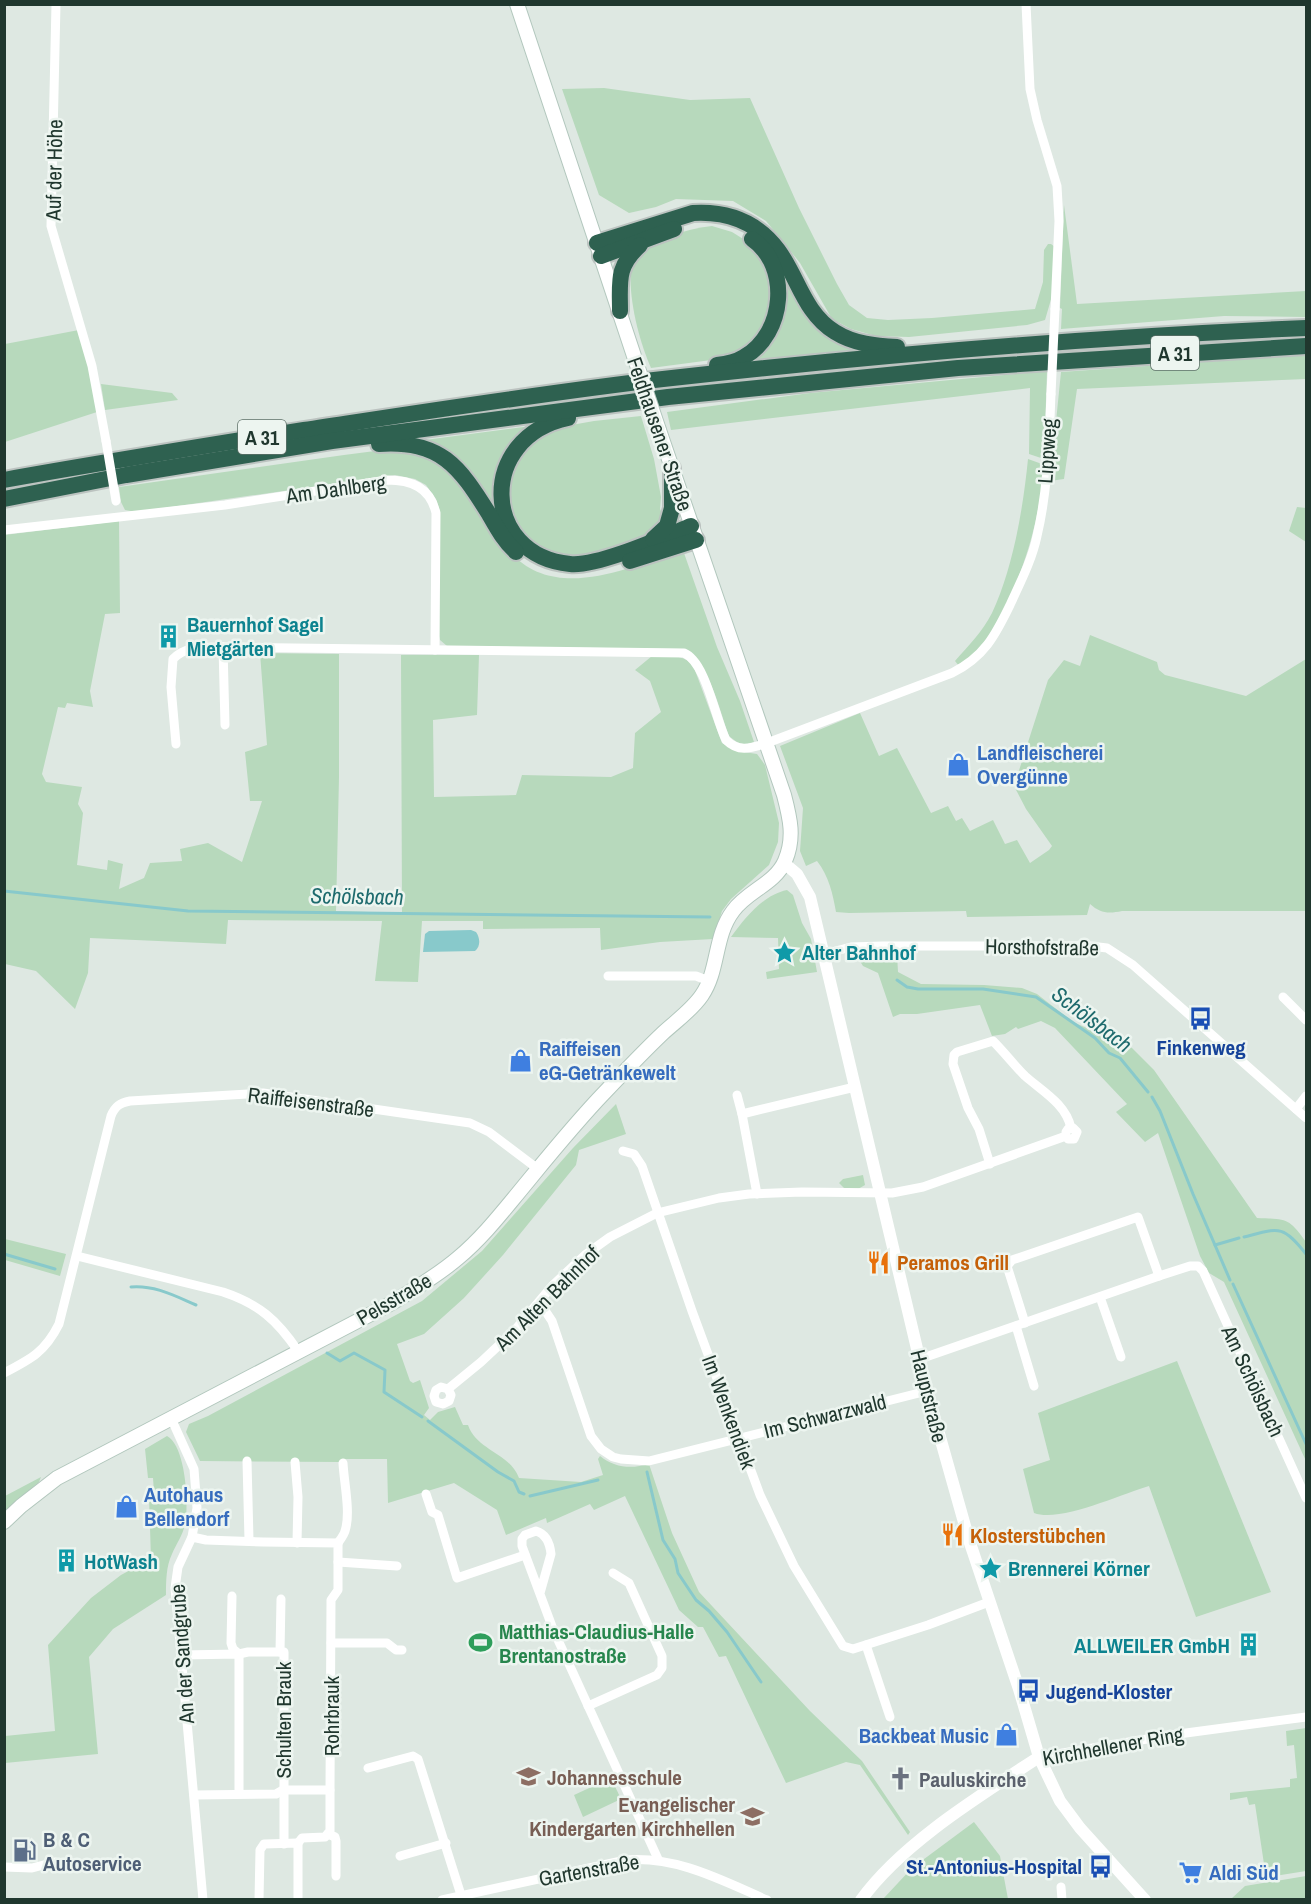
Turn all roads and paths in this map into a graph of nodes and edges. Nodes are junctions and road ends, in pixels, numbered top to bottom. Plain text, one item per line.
1 (56, 4) edge
2 (517, 4) edge
3 (1026, 4) edge
4 (645, 241) junction
5 (599, 250) junction
6 (620, 311) junction
7 (1306, 328) edge
8 (1306, 346) edge
9 (921, 353) junction
10 (660, 380) junction
11 (668, 397) junction
12 (332, 441) junction
13 (672, 468) junction
14 (4, 480) edge
15 (4, 499) edge
16 (118, 517) junction
17 (4, 530) edge
18 (694, 533) junction
19 (651, 542) junction
20 (223, 647) junction
21 (435, 650) junction
22 (225, 725) dead end
23 (767, 742) junction
24 (176, 744) dead end
25 (784, 863) junction
26 (824, 954) junction
27 (608, 976) dead end
28 (709, 981) junction
29 (1283, 997) dead end
30 (1306, 1020) edge
31 (855, 1087) junction
32 (737, 1095) dead end
33 (1306, 1096) edge
34 (1296, 1108) junction
35 (742, 1114) junction
36 (1306, 1118) edge
37 (623, 1151) dead end
38 (990, 1164) junction
39 (538, 1169) junction
40 (758, 1194) junction
41 (881, 1195) junction
42 (657, 1213) junction
43 (77, 1256) junction
44 (1159, 1276) junction
45 (1100, 1297) junction
46 (540, 1303) junction
47 (1021, 1325) junction
48 (298, 1351) junction
49 (1121, 1357) dead end
50 (920, 1359) junction
51 (4, 1372) edge
52 (1034, 1386) dead end
53 (447, 1389) dead end
54 (927, 1391) junction
55 (171, 1418) junction
56 (738, 1438) junction
57 (247, 1461) dead end
58 (295, 1462) dead end
59 (344, 1463) dead end
60 (426, 1494) dead end
61 (1306, 1498) edge
62 (4, 1522) edge
63 (192, 1537) junction
64 (249, 1540) junction
65 (297, 1543) junction
66 (338, 1543) junction
67 (525, 1555) junction
68 (338, 1563) junction
69 (397, 1566) dead end
70 (613, 1573) dead end
71 (540, 1593) junction
72 (232, 1596) dead end
73 (281, 1599) dead end
74 (989, 1602) junction
75 (331, 1643) junction
76 (866, 1645) junction
77 (402, 1650) dead end
78 (280, 1652) junction
79 (239, 1654) junction
80 (181, 1655) junction
81 (588, 1706) junction
82 (890, 1717) dead end
83 (1306, 1717) edge
84 (1039, 1757) junction
85 (368, 1768) dead end
86 (283, 1790) junction
87 (330, 1790) junction
88 (239, 1793) junction
89 (194, 1795) junction
90 (328, 1834) junction
91 (298, 1843) junction
92 (284, 1844) junction
93 (446, 1844) junction
94 (400, 1856) dead end
95 (658, 1859) junction
96 (55, 1862) dead end
97 (4, 1867) edge
98 (336, 1876) dead end
99 (1061, 1887) dead end
100 (461, 1895) junction
101 (746, 1895) edge
102 (478, 1896) edge
103 (203, 1899) edge
104 (259, 1899) edge
105 (298, 1899) edge
106 (442, 1899) edge
107 (767, 1899) edge
108 (861, 1899) edge
109 (1062, 1899) edge
110 (1145, 1899) edge

1 - 16 street, Auf der Höhe, bridge
2 - 5 main road, Feldhausener Straße
3 - 23 street, Lippweg, bridge
4 - 5 highway
4 - 6 highway
4 - 10 highway
5 - 6 main road, Feldhausener Straße
5 - 9 highway
6 - 13 main road, Feldhausener Straße, bridge
7 - 9 highway, A 31
8 - 11 highway, A 31
9 - 10 highway, A 31
10 - 14 highway, A 31
11 - 12 highway, A 31
11 - 19 highway
12 - 15 highway, A 31
12 - 18 highway
13 - 18 main road, Feldhausener Straße
13 - 19 highway
16 - 17 street, Am Dahlberg
16 - 21 street, Am Dahlberg
18 - 19 highway
18 - 23 main road, Feldhausener Straße
20 - 21 street
20 - 22 street
20 - 24 street
21 - 23 street
23 - 25 main road, Feldhausener Straße
25 - 26 street, Hauptstraße
25 - 28 main road, Pelsstraße
26 - 31 street, Hauptstraße
26 - 34 street, Horsthofstraße
27 - 28 street
28 - 39 main road, Pelsstraße
29 - 30 street
31 - 35 street
31 - 41 street, Hauptstraße
32 - 35 street
33 - 34 street
34 - 36 street, Horsthofstraße
35 - 40 street
37 - 42 street, Im Wenkendiek
38 - 38 street, Am Alten Bahnhof
38 - 41 street, Am Alten Bahnhof
39 - 43 street, Raiffeisenstraße
39 - 48 main road, Pelsstraße
40 - 41 street, Am Alten Bahnhof
40 - 42 street, Am Alten Bahnhof
41 - 50 street, Hauptstraße
42 - 46 street, Am Alten Bahnhof
42 - 56 street, Im Wenkendiek
43 - 48 street
43 - 51 street, Raiffeisenstraße
44 - 45 street
44 - 47 street
44 - 61 street, Am Schölsbach
45 - 47 street
45 - 49 street
46 - 53 street, Am Alten Bahnhof
46 - 56 street, Im Schwarzwald
47 - 50 street
47 - 52 street
48 - 55 main road, Pelsstraße
50 - 54 street, Hauptstraße
54 - 56 street, Im Schwarzwald
54 - 74 street, Hauptstraße
55 - 62 main road, Pelsstraße
55 - 63 street, An der Sandgrube
56 - 76 street, Im Wenkendiek
57 - 64 street
58 - 65 street
59 - 66 street, Rohrbrauk
60 - 67 street
63 - 64 street
63 - 80 street, An der Sandgrube
64 - 65 street
65 - 66 street
66 - 68 street, Rohrbrauk
67 - 71 street
67 - 71 street
68 - 69 street
68 - 75 street, Rohrbrauk
70 - 81 street
71 - 81 street
72 - 79 street, Schulten Brauk
73 - 78 street, Schulten Brauk
74 - 76 street, Im Wenkendiek
74 - 84 street, Hauptstraße
75 - 77 street
75 - 87 street, Rohrbrauk
76 - 82 street
78 - 79 street, Schulten Brauk
78 - 86 street, Schulten Brauk
79 - 80 street, Schulten Brauk
79 - 88 street, Schulten Brauk
80 - 89 street, An der Sandgrube
81 - 95 street
83 - 84 street, Kirchhellener Ring
84 - 108 street, Kirchhellener Ring
84 - 110 street, Hauptstraße
85 - 93 street
86 - 87 street
86 - 88 street
86 - 92 street
87 - 90 street, Rohrbrauk
88 - 89 street
89 - 103 street, An der Sandgrube
90 - 91 street
90 - 98 street, Rohrbrauk
91 - 92 street
91 - 105 street
92 - 104 street
93 - 94 street
93 - 100 street
95 - 101 street, Gartenstraße
95 - 102 street, Gartenstraße
96 - 97 street
99 - 109 street
100 - 102 street, Gartenstraße
100 - 106 street, Gartenstraße
101 - 107 street, Gartenstraße

